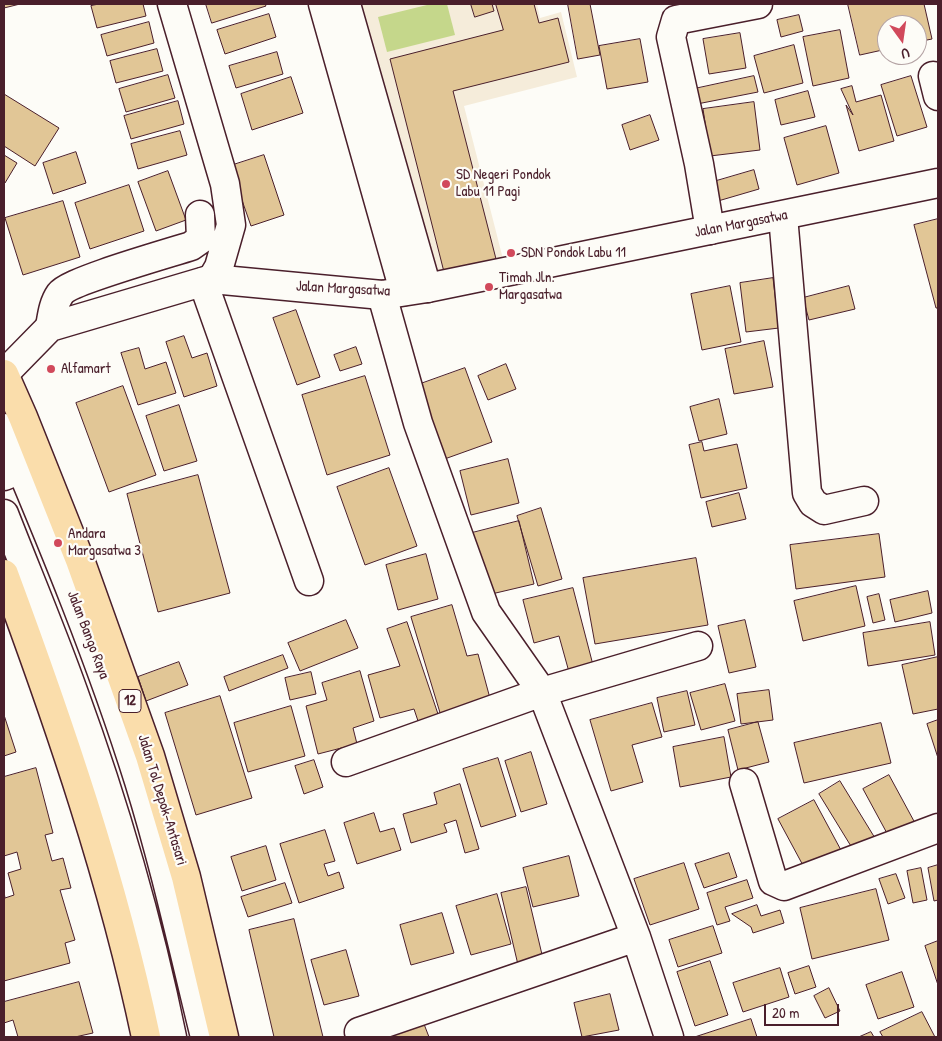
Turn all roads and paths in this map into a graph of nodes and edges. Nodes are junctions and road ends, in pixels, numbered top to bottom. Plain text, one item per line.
1 (172, 4) edge
2 (323, 4) edge
3 (346, 4) edge
4 (758, 4) edge
5 (349, 55) junction
6 (938, 183) edge
7 (200, 215) dead end
8 (783, 216) junction
9 (710, 230) junction
10 (207, 281) junction
11 (404, 291) junction
12 (50, 327) junction
13 (4, 374) edge
14 (4, 428) edge
15 (13, 473) edge
16 (864, 501) dead end
17 (4, 514) edge
18 (4, 574) edge
19 (309, 581) dead end
20 (81, 615) junction
21 (49, 628) junction
22 (698, 646) dead end
23 (542, 692) junction
24 (346, 762) dead end
25 (744, 783) dead end
26 (938, 828) edge
27 (636, 937) junction
28 (359, 1032) dead end
29 (146, 1037) edge
30 (172, 1037) edge
31 (205, 1037) edge
32 (224, 1037) edge
33 (669, 1037) edge

1 - 10 street
2 - 5 street
3 - 5 street
4 - 9 street
5 - 11 street
6 - 8 street, Jalan Margasatwa
7 - 12 street
8 - 9 street, Jalan Margasatwa
8 - 16 street
9 - 11 street, Jalan Margasatwa
10 - 11 street, Jalan Margasatwa
10 - 12 street, Jalan Margasatwa
10 - 19 street
11 - 23 street
12 - 13 street, Jalan Margasatwa
13 - 32 highway, Jalan Tol Depok–Antasari / 12
14 - 15 street, Jalan Bango Raya
15 - 20 street, Jalan Bango Raya
17 - 21 street
18 - 29 highway
20 - 21 street
20 - 31 street, Jalan Bango Raya
21 - 30 street
22 - 23 street
23 - 24 street
23 - 27 street
25 - 26 street
27 - 28 street
27 - 33 street

